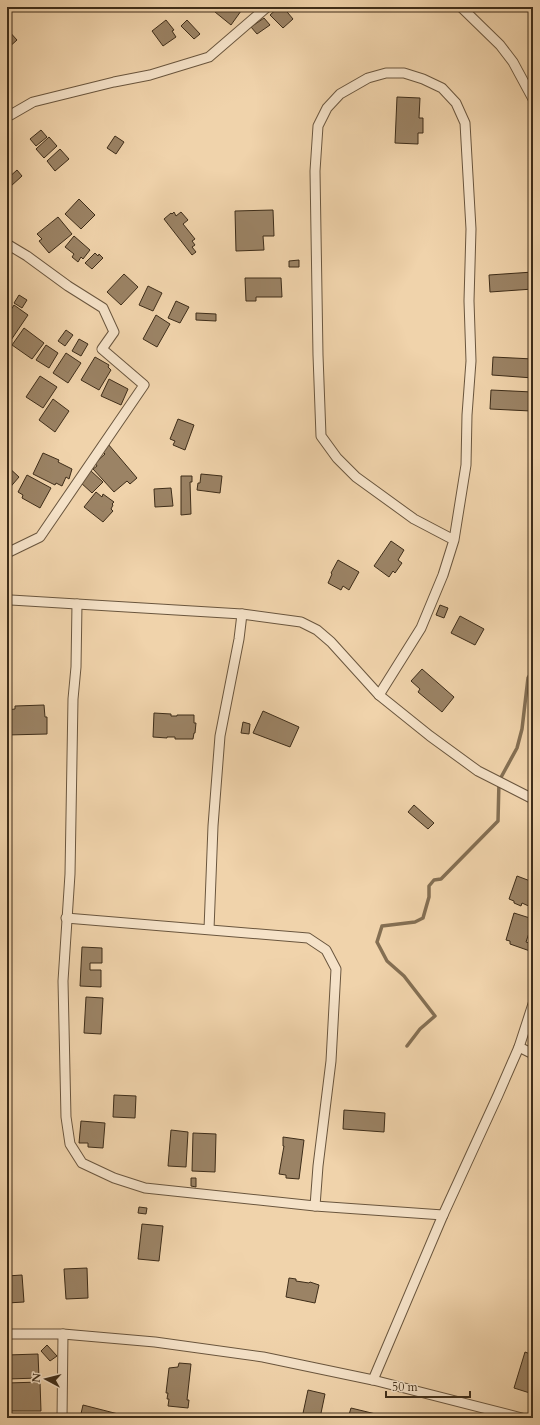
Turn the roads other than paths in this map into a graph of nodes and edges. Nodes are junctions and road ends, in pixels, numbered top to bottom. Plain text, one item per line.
1 (268, 7) edge
2 (461, 7) edge
3 (533, 99) edge
4 (7, 117) edge
5 (7, 244) edge
6 (454, 540) junction
7 (7, 553) edge
8 (11, 600) dead end
9 (77, 604) junction
10 (242, 614) junction
11 (379, 695) junction
12 (533, 799) edge
13 (66, 918) junction
14 (209, 929) junction
15 (533, 1004) edge
16 (518, 1047) junction
17 (533, 1054) edge
18 (314, 1206) junction
19 (442, 1215) junction
20 (7, 1334) edge
21 (63, 1334) junction
22 (373, 1380) junction
23 (487, 1414) edge
24 (62, 1418) edge
25 (522, 1418) edge

1 - 4 street
2 - 3 street
5 - 7 street
6 - 6 street
6 - 11 street
8 - 9 street
9 - 10 street
9 - 13 street
10 - 11 street
10 - 14 street
11 - 12 street
13 - 14 street
13 - 18 street
14 - 18 street
15 - 16 street
16 - 17 street
16 - 19 street
18 - 19 street
19 - 22 street
20 - 21 street
21 - 22 street
21 - 24 street
22 - 23 street
23 - 25 street

